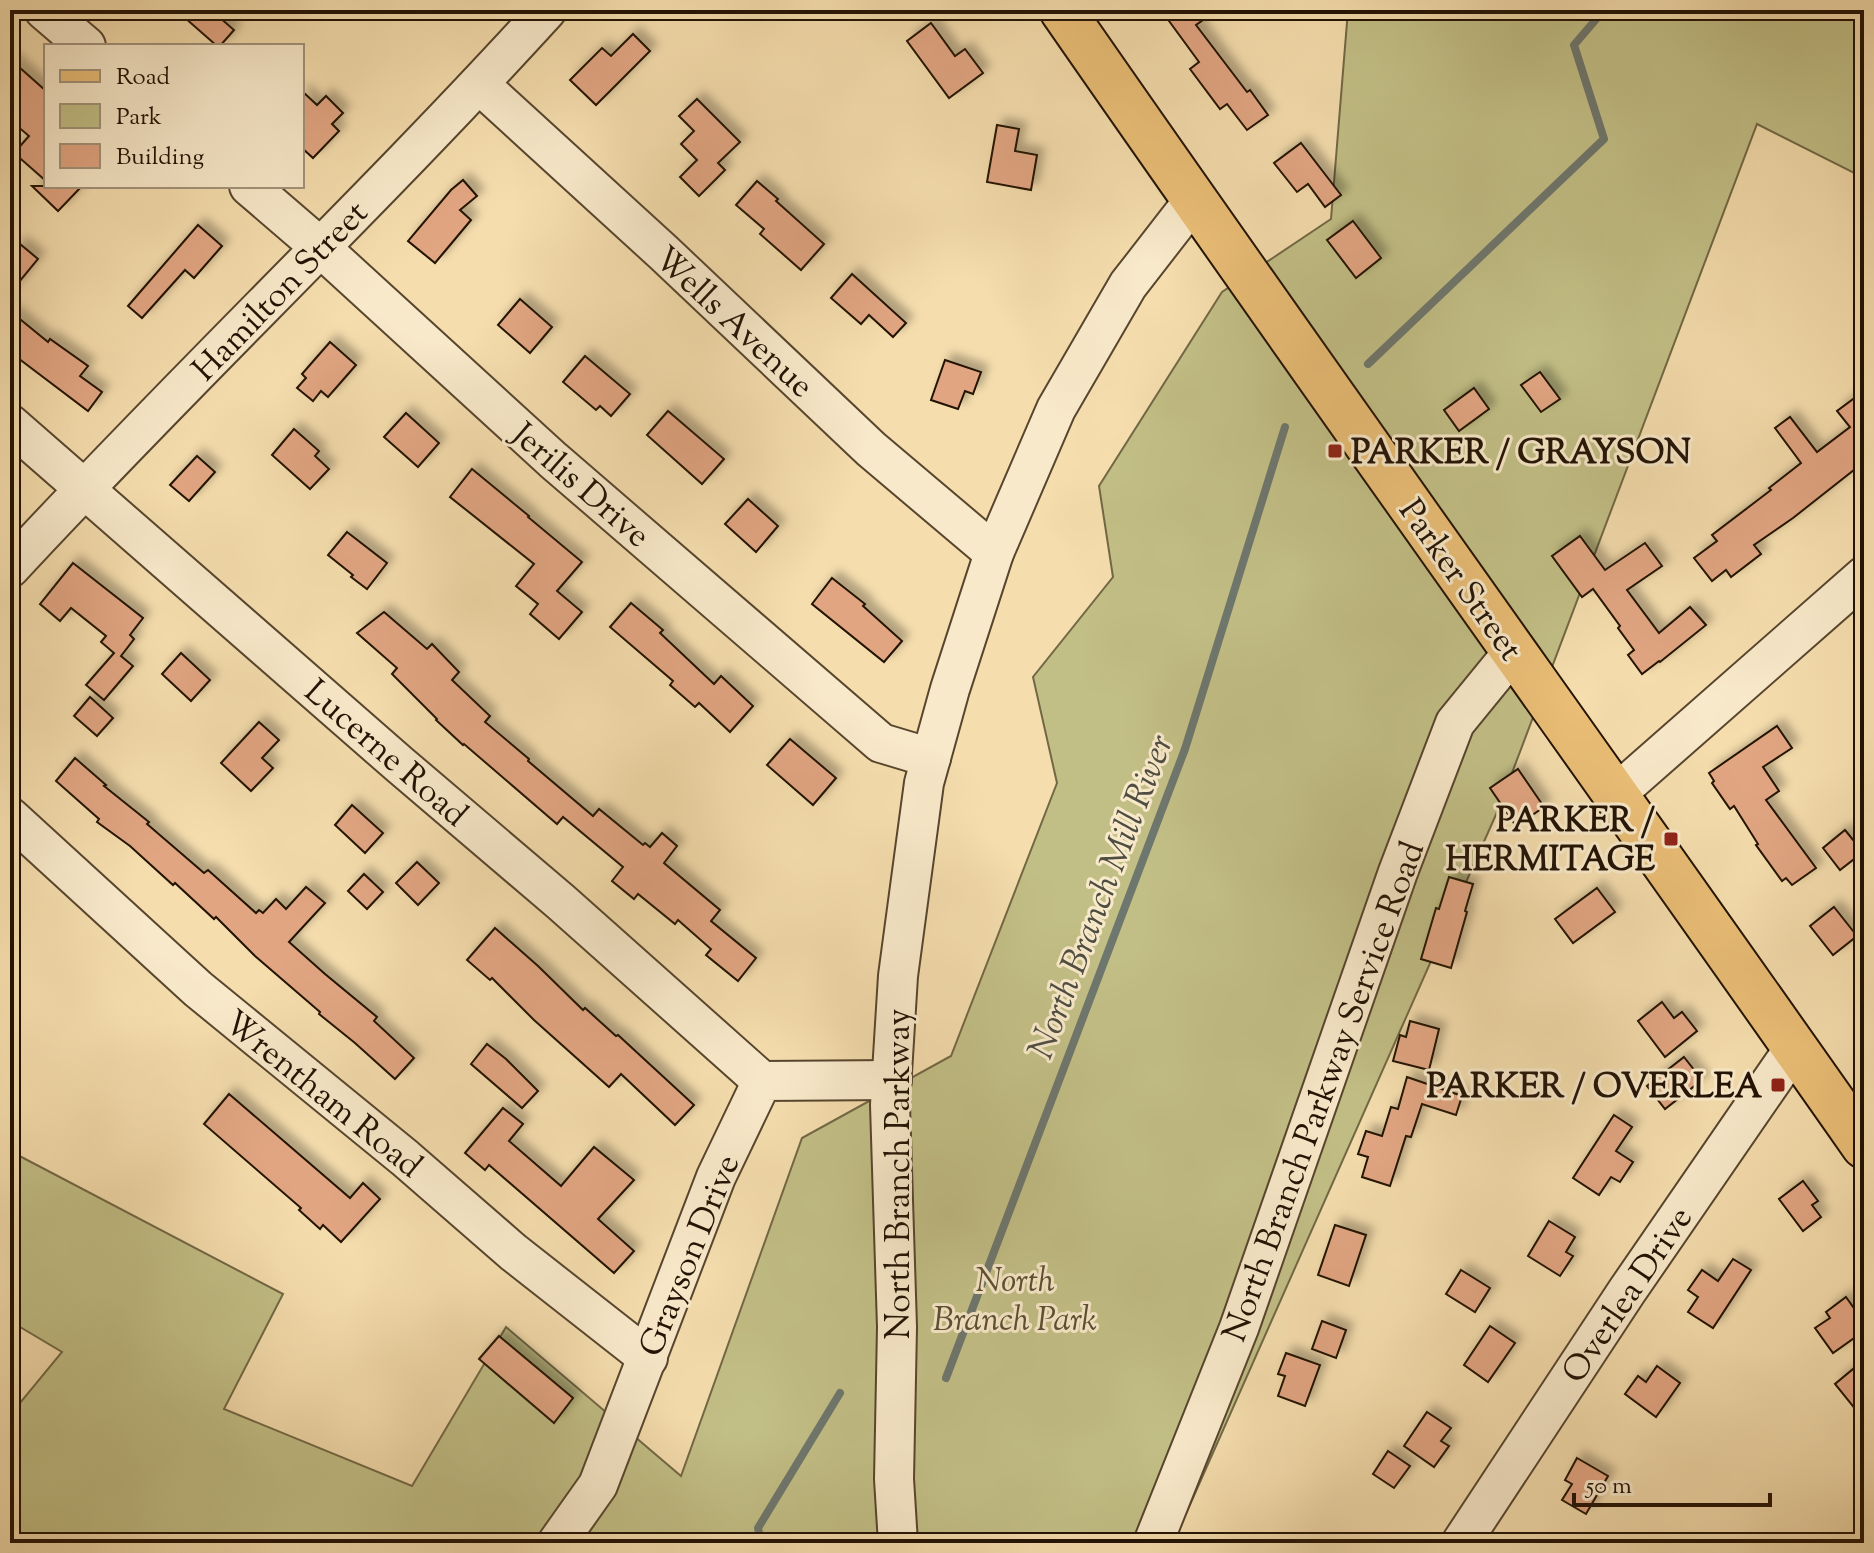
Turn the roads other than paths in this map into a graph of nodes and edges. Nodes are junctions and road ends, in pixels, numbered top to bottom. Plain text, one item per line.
1 (44, 10) edge
2 (547, 10) edge
3 (1062, 10) edge
4 (84, 44) edge
5 (479, 84) junction
6 (251, 188) edge
7 (1194, 200) junction
8 (321, 248) junction
9 (10, 424) edge
10 (84, 488) junction
11 (994, 553) junction
12 (10, 568) edge
13 (1864, 576) edge
14 (1513, 652) junction
15 (931, 758) junction
16 (1616, 794) junction
17 (10, 817) edge
18 (1795, 1047) junction
19 (892, 1080) junction
20 (762, 1081) junction
21 (1864, 1146) edge
22 (648, 1358) junction
23 (557, 1543) edge
24 (898, 1543) edge
25 (1153, 1543) edge
26 (1461, 1543) edge

1 - 4 street
2 - 5 street, Hamilton Street
3 - 7 main road, Parker Street
5 - 8 street, Hamilton Street
5 - 11 street, Wells Avenue
6 - 8 street, Jerilis Drive
7 - 11 street, North Branch Parkway
7 - 14 main road, Parker Street
8 - 10 street, Hamilton Street
8 - 15 street, Jerilis Drive
9 - 10 street, Lucerne Road
10 - 12 street, Hamilton Street
10 - 20 street, Lucerne Road
11 - 15 street, North Branch Parkway
13 - 16 street
14 - 16 main road, Parker Street
14 - 25 street, North Branch Parkway Service Road
15 - 19 street, North Branch Parkway
16 - 18 main road, Parker Street
17 - 22 street, Wrentham Road
18 - 21 main road, Parker Street
18 - 26 street, Overlea Drive
19 - 20 street
19 - 24 street, North Branch Parkway
20 - 22 street, Grayson Drive
22 - 23 street, Grayson Drive

